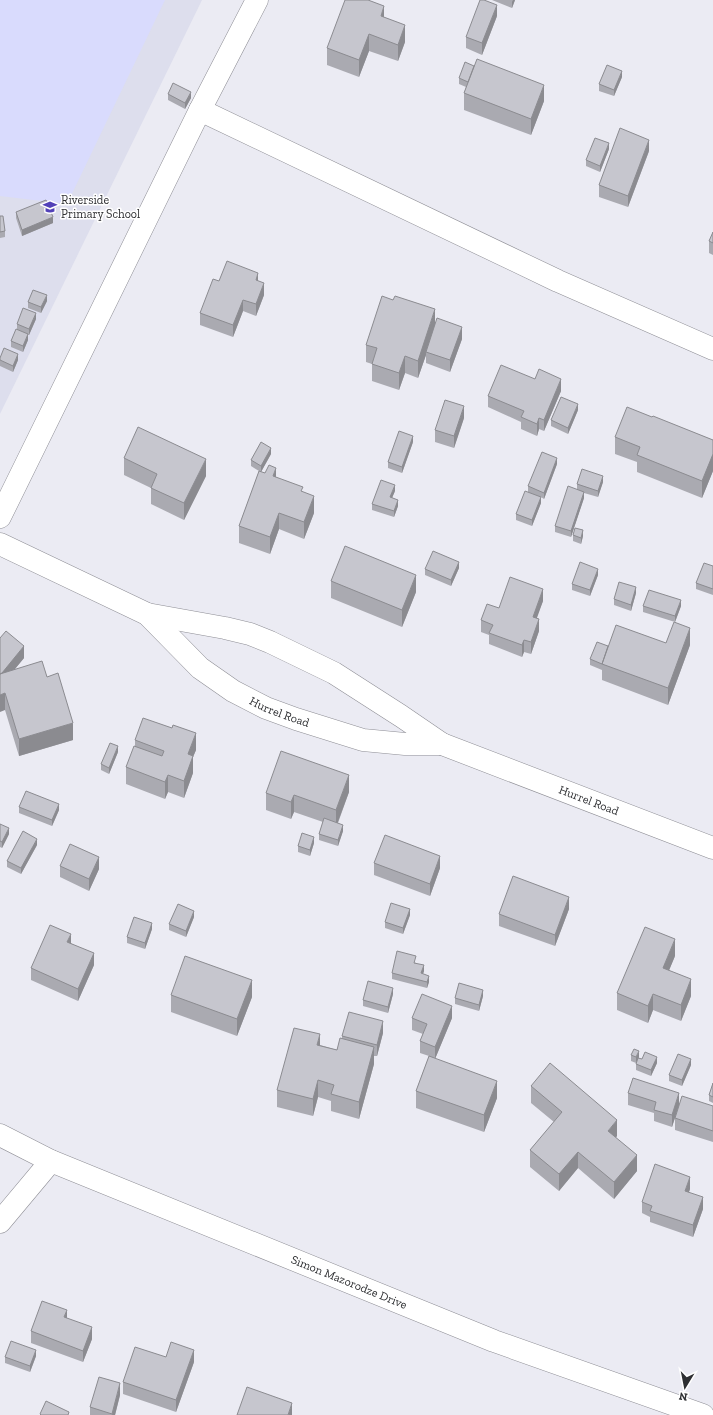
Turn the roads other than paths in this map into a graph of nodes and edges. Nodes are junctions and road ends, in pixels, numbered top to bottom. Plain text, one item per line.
1 (258, 0) edge
2 (200, 110) junction
3 (713, 349) edge
4 (0, 517) edge
5 (0, 544) edge
6 (147, 614) junction
7 (442, 744) junction
8 (713, 848) edge
9 (0, 1135) edge
10 (51, 1160) junction
11 (0, 1222) edge
12 (703, 1415) edge

1 - 2 street
2 - 3 street
2 - 4 street
5 - 6 street, Hurrel Road
6 - 7 street, Hurrel Road
6 - 7 street, Hurrel Road
7 - 8 street, Hurrel Road
9 - 10 street, Simon Mazorodze Drive
10 - 11 street
10 - 12 street, Simon Mazorodze Drive

